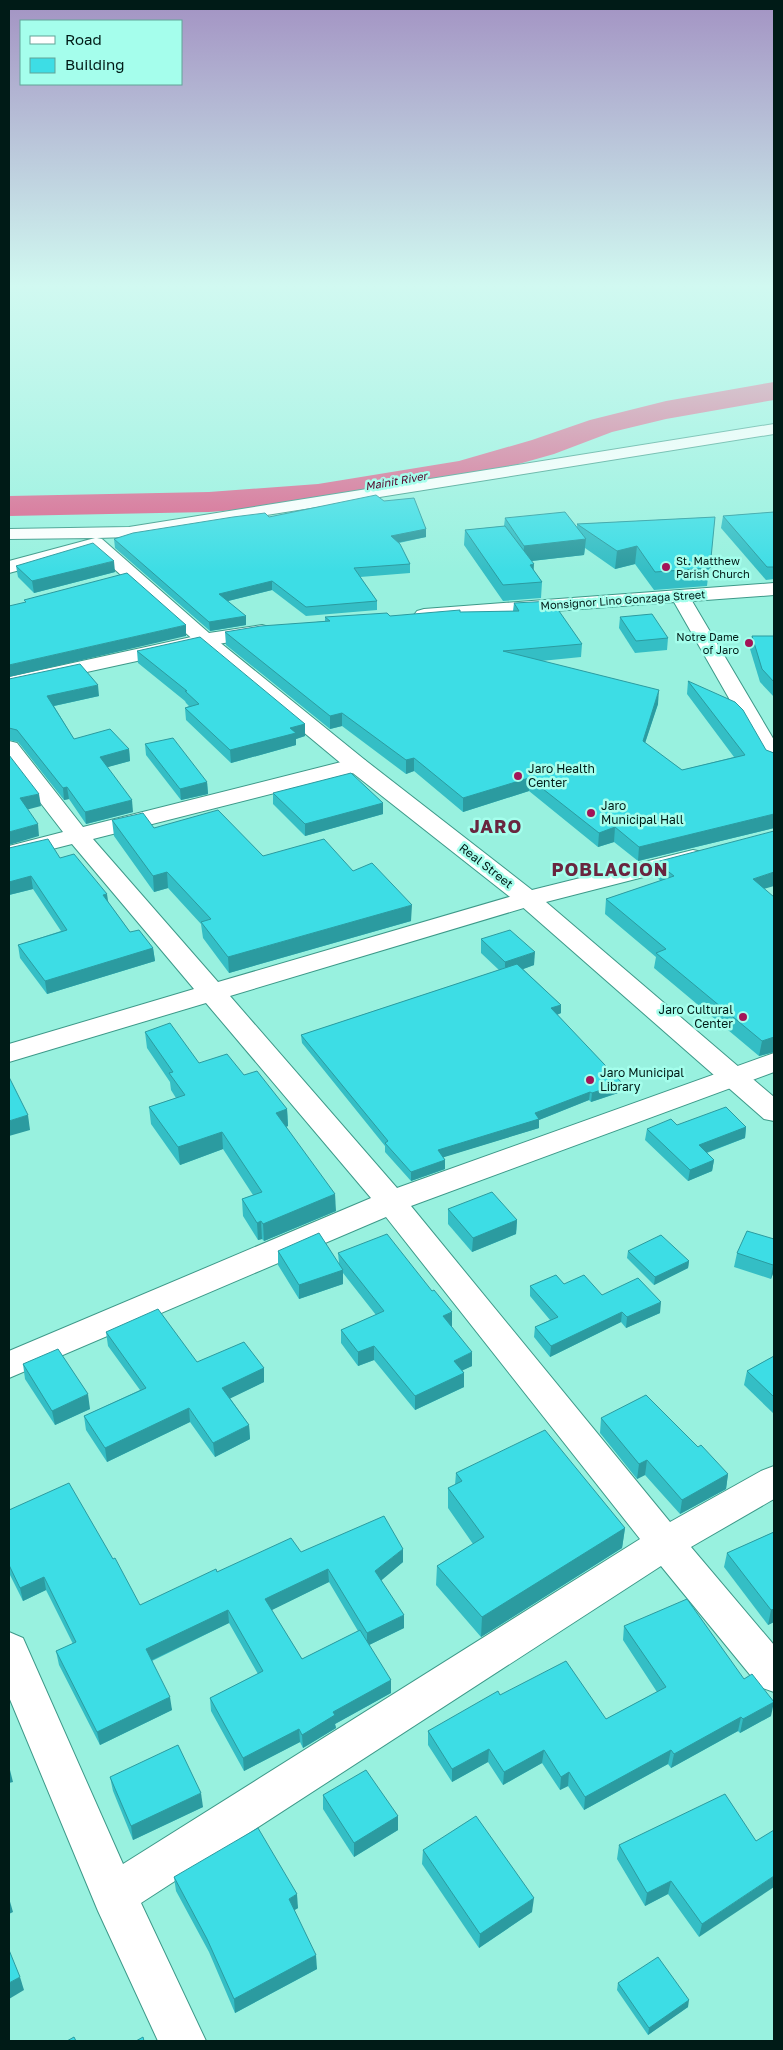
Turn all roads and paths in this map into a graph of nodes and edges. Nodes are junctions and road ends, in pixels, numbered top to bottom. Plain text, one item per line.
1 (774, 429) edge
2 (9, 534) edge
3 (9, 567) edge
4 (133, 576) junction
5 (114, 580) edge
6 (774, 589) edge
7 (680, 596) junction
8 (402, 616) edge
9 (284, 628) edge
10 (195, 643) junction
11 (9, 683) edge
12 (9, 748) edge
13 (774, 758) edge
14 (357, 765) junction
15 (78, 836) junction
16 (718, 850) edge
17 (9, 853) edge
18 (528, 899) junction
19 (210, 993) junction
20 (9, 1053) edge
21 (774, 1062) edge
22 (731, 1076) junction
23 (774, 1112) edge
24 (391, 1202) junction
25 (9, 1365) edge
26 (774, 1481) edge
27 (665, 1543) junction
28 (9, 1650) edge
29 (774, 1674) edge
30 (114, 1895) junction
31 (182, 2041) edge

1 - 2 street
3 - 4 street, Real Street
4 - 5 street
4 - 10 street, Real Street
6 - 7 street, Monsignor Lino Gonzaga Street
7 - 8 street, Monsignor Lino Gonzaga Street
7 - 13 street
9 - 10 street
10 - 11 street
10 - 14 street, Real Street
12 - 15 street
14 - 15 street
14 - 18 street, Real Street
15 - 17 street
15 - 19 street
16 - 18 street
18 - 19 street
18 - 22 street, Real Street
19 - 20 street
19 - 24 street
21 - 22 street
22 - 23 street, Real Street
22 - 24 street
24 - 25 street
24 - 27 street
26 - 27 street
27 - 29 street
27 - 30 street
28 - 30 street
30 - 31 street

